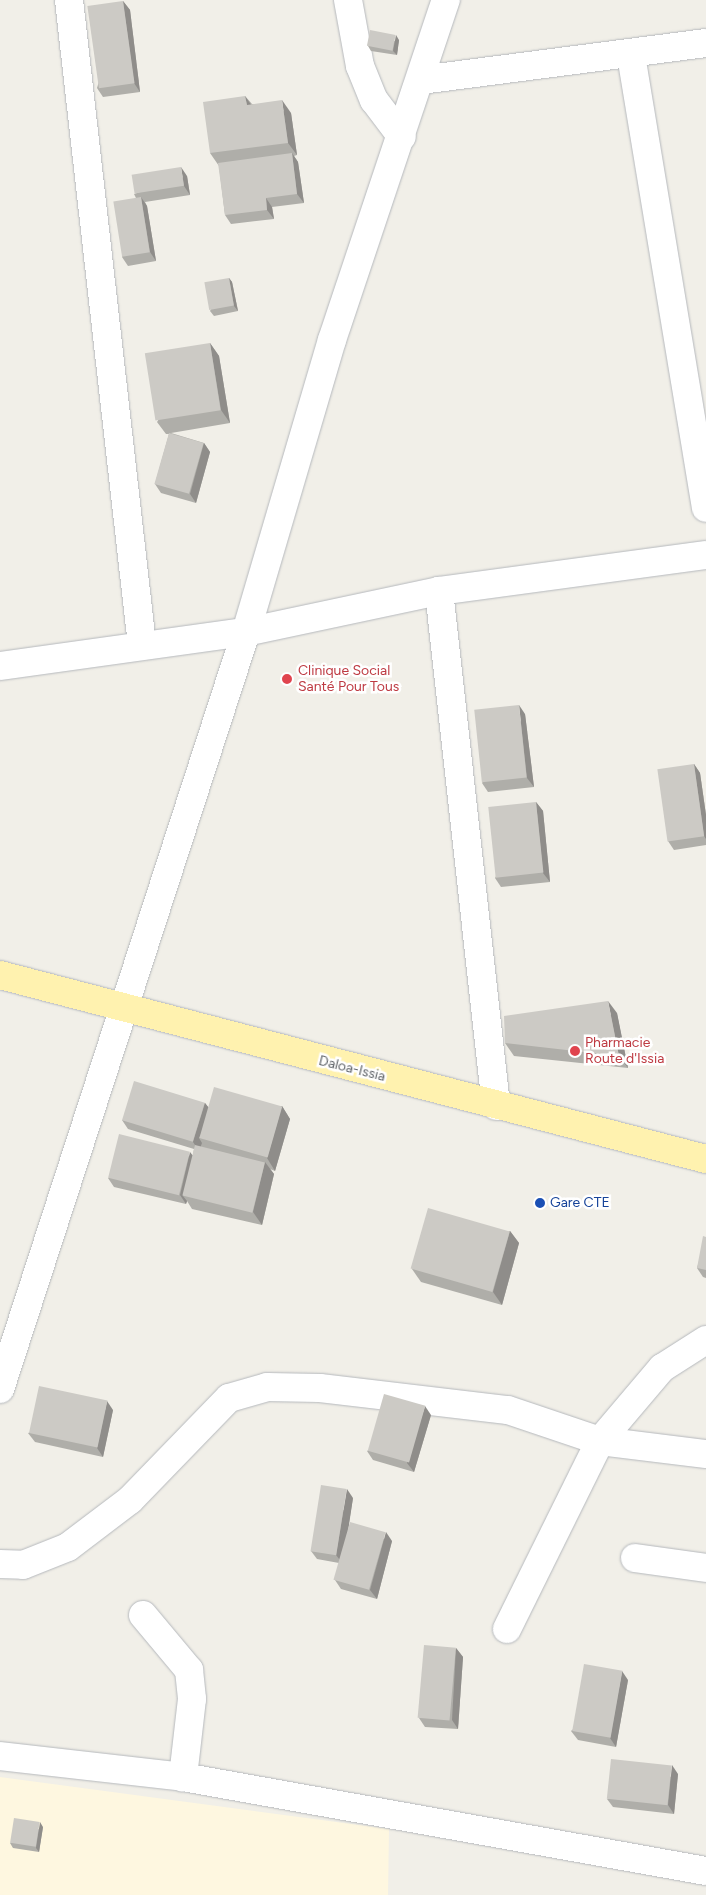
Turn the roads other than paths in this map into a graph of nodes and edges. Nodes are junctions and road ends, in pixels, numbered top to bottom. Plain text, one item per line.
1 (69, 0) edge
2 (348, 0) edge
3 (446, 0) edge
4 (706, 43) edge
5 (631, 55) junction
6 (421, 80) junction
7 (402, 136) junction
8 (706, 508) edge
9 (706, 555) edge
10 (439, 590) junction
11 (246, 632) junction
12 (142, 645) junction
13 (0, 666) edge
14 (0, 975) edge
15 (123, 1010) junction
16 (496, 1106) junction
17 (706, 1159) edge
18 (706, 1340) edge
19 (0, 1389) edge
20 (600, 1441) junction
21 (706, 1454) edge
22 (636, 1558) dead end
23 (0, 1564) edge
24 (706, 1568) edge
25 (143, 1615) dead end
26 (507, 1628) dead end
27 (0, 1756) edge
28 (184, 1777) junction
29 (706, 1871) edge

1 - 12 street
2 - 7 street
3 - 6 street
4 - 5 street
5 - 6 street
5 - 8 street
6 - 7 street
7 - 11 street
9 - 10 street
10 - 11 street
10 - 16 street
11 - 12 street
11 - 15 street
12 - 13 street
14 - 15 main road, Daloa-Issia
15 - 16 main road, Daloa-Issia
15 - 19 street
16 - 17 main road, Daloa-Issia
18 - 20 street
20 - 21 street
20 - 23 street
20 - 26 street
22 - 24 street
25 - 28 street
27 - 28 street
28 - 29 street

